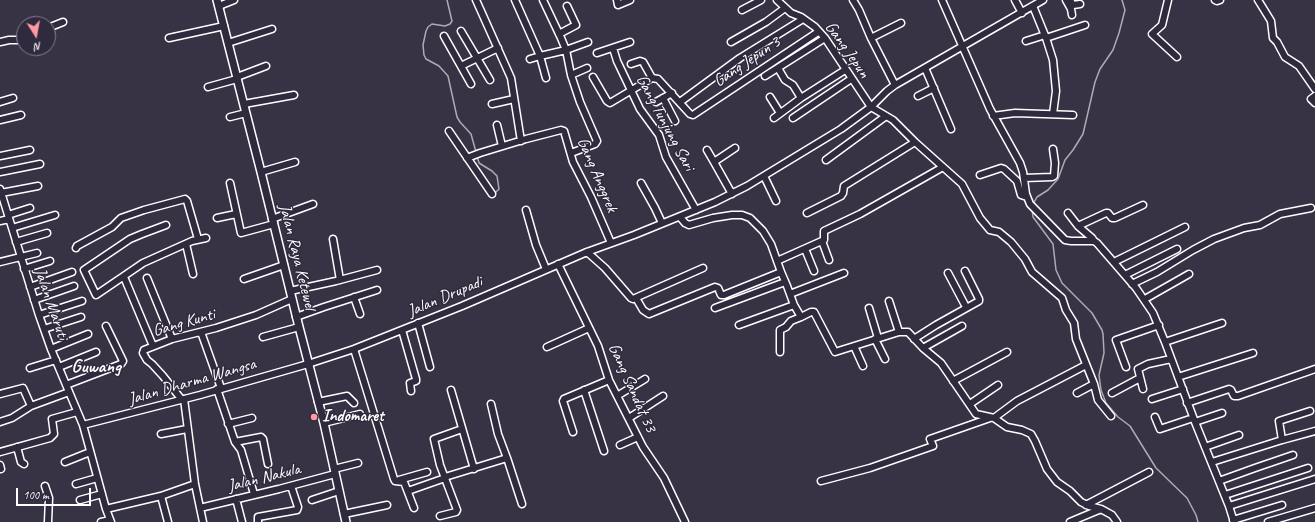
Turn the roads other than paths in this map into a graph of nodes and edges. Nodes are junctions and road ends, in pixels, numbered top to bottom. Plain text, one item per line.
1 (234, 0) edge
2 (476, 0) edge
3 (515, 0) edge
4 (543, 0) edge
5 (630, 0) edge
6 (761, 0) edge
7 (777, 0) edge
8 (853, 0) edge
9 (944, 0) edge
10 (1015, 0) edge
11 (1066, 0) edge
12 (1070, 0) edge
13 (1168, 0) edge
14 (1216, 0) edge
15 (1220, 0) edge
16 (1258, 0) edge
17 (618, 2) edge
18 (1037, 2) edge
19 (218, 3) edge
20 (1080, 4) dead end
21 (567, 6) dead end
22 (785, 8) junction
23 (742, 10) dead end
24 (1022, 13) junction
25 (1072, 15) dead end
26 (803, 19) junction
27 (63, 22) dead end
28 (901, 23) dead end
29 (56, 25) edge
30 (1085, 25) dead end
31 (224, 26) junction
32 (272, 29) dead end
33 (461, 31) dead end
34 (818, 32) junction
35 (559, 34) junction
36 (444, 36) dead end
37 (1045, 36) junction
38 (169, 38) dead end
39 (825, 38) junction
40 (871, 38) junction
41 (16, 40) edge
42 (1026, 41) dead end
43 (0, 42) edge
44 (588, 42) dead end
45 (630, 42) dead end
46 (731, 42) dead end
47 (228, 43) junction
48 (963, 46) junction
49 (498, 48) junction
50 (612, 48) junction
51 (566, 50) junction
52 (597, 53) dead end
53 (540, 56) junction
54 (1177, 57) dead end
55 (477, 58) junction
56 (530, 59) dead end
57 (631, 64) dead end
58 (266, 66) dead end
59 (461, 66) junction
60 (587, 68) dead end
61 (778, 68) junction
62 (925, 68) junction
63 (845, 70) junction
64 (571, 75) junction
65 (765, 76) dead end
66 (593, 77) dead end
67 (237, 78) junction
68 (546, 78) dead end
69 (652, 78) junction
70 (851, 79) junction
71 (490, 80) dead end
72 (471, 84) dead end
73 (895, 85) junction
74 (208, 87) dead end
75 (934, 88) junction
76 (1315, 89) edge
77 (632, 91) junction
78 (672, 93) junction
79 (294, 95) dead end
80 (918, 96) dead end
81 (1315, 96) edge
82 (770, 97) dead end
83 (13, 98) dead end
84 (663, 98) junction
85 (801, 98) junction
86 (514, 99) junction
87 (0, 102) edge
88 (656, 102) dead end
89 (680, 102) junction
90 (1315, 103) edge
91 (244, 104) junction
92 (492, 104) dead end
93 (871, 107) junction
94 (246, 113) junction
95 (780, 114) junction
96 (1053, 114) junction
97 (21, 115) dead end
98 (1073, 115) dead end
99 (886, 116) junction
100 (993, 116) junction
101 (230, 117) dead end
102 (774, 118) dead end
103 (793, 118) dead end
104 (0, 120) edge
105 (675, 121) dead end
106 (497, 125) dead end
107 (951, 129) dead end
108 (449, 131) dead end
109 (521, 141) junction
110 (915, 142) junction
111 (502, 146) junction
112 (735, 148) dead end
113 (1053, 149) dead end
114 (30, 150) dead end
115 (707, 150) dead end
116 (571, 153) junction
117 (0, 156) edge
118 (467, 158) junction
119 (826, 160) dead end
120 (295, 162) dead end
121 (714, 162) junction
122 (40, 164) dead end
123 (943, 167) junction
124 (0, 172) edge
125 (261, 172) junction
126 (980, 174) dead end
127 (764, 176) junction
128 (1024, 178) junction
129 (230, 183) dead end
130 (641, 183) dead end
131 (38, 186) dead end
132 (1, 191) edge
133 (492, 194) dead end
134 (732, 194) junction
135 (1027, 197) junction
136 (776, 201) dead end
137 (313, 204) dead end
138 (1143, 205) dead end
139 (30, 208) dead end
140 (1311, 208) dead end
141 (526, 210) dead end
142 (696, 210) junction
143 (807, 213) dead end
144 (1068, 213) dead end
145 (236, 214) junction
146 (55, 215) dead end
147 (8, 217) junction
148 (680, 217) junction
149 (217, 218) dead end
150 (0, 220) edge
151 (273, 221) junction
152 (662, 223) junction
153 (166, 225) dead end
154 (1078, 226) junction
155 (1185, 227) dead end
156 (12, 228) junction
157 (47, 233) dead end
158 (206, 238) dead end
159 (198, 239) junction
160 (333, 239) dead end
161 (1094, 241) junction
162 (16, 242) junction
163 (822, 242) junction
164 (611, 243) junction
165 (186, 244) junction
166 (76, 248) dead end
167 (805, 249) junction
168 (1178, 249) dead end
169 (588, 251) junction
170 (37, 253) dead end
171 (21, 257) junction
172 (777, 260) junction
173 (829, 260) dead end
174 (50, 261) dead end
175 (0, 262) edge
176 (1114, 262) junction
177 (558, 264) junction
178 (284, 265) junction
179 (703, 268) dead end
180 (24, 269) junction
181 (546, 269) junction
182 (377, 270) dead end
183 (814, 271) dead end
184 (965, 271) dead end
185 (72, 272) dead end
186 (781, 272) junction
187 (844, 272) dead end
188 (948, 273) dead end
189 (193, 274) dead end
190 (1188, 274) dead end
191 (1125, 275) junction
192 (124, 277) junction
193 (147, 278) dead end
194 (244, 279) dead end
195 (340, 280) junction
196 (785, 282) junction
197 (1132, 284) junction
198 (74, 286) dead end
199 (30, 287) junction
200 (290, 290) junction
201 (377, 290) dead end
202 (790, 294) junction
203 (354, 297) junction
204 (636, 298) junction
205 (292, 299) junction
206 (1145, 299) junction
207 (34, 300) junction
208 (82, 301) dead end
209 (889, 301) dead end
210 (794, 305) junction
211 (966, 307) junction
212 (714, 308) dead end
213 (869, 308) dead end
214 (360, 314) dead end
215 (39, 315) junction
216 (81, 317) dead end
217 (296, 317) junction
218 (801, 318) junction
219 (418, 323) junction
220 (1222, 323) dead end
221 (1159, 325) junction
222 (106, 326) dead end
223 (739, 326) dead end
224 (962, 326) dead end
225 (298, 327) junction
226 (589, 328) junction
227 (44, 329) junction
228 (402, 330) junction
229 (201, 332) junction
230 (899, 332) junction
231 (88, 334) dead end
232 (263, 336) dead end
233 (877, 339) junction
234 (914, 339) junction
235 (172, 340) junction
236 (1165, 342) junction
237 (153, 346) junction
238 (854, 346) junction
239 (546, 347) dead end
240 (354, 348) junction
241 (923, 348) junction
242 (51, 349) junction
243 (96, 352) dead end
244 (780, 352) dead end
245 (1007, 352) dead end
246 (1253, 353) dead end
247 (884, 359) dead end
248 (1171, 359) junction
249 (56, 360) junction
250 (308, 364) junction
251 (1086, 365) junction
252 (863, 366) dead end
253 (430, 367) dead end
254 (1126, 367) dead end
255 (30, 368) dead end
256 (59, 368) junction
257 (1315, 369) edge
258 (1178, 377) junction
259 (1140, 378) junction
260 (645, 379) dead end
261 (609, 380) junction
262 (953, 381) junction
263 (1094, 384) junction
264 (66, 385) junction
265 (998, 385) dead end
266 (219, 389) junction
267 (1143, 389) dead end
268 (451, 390) dead end
269 (584, 390) junction
270 (1183, 390) junction
271 (411, 391) dead end
272 (69, 392) junction
273 (1077, 393) dead end
274 (1112, 393) dead end
275 (0, 394) edge
276 (617, 396) junction
277 (662, 396) dead end
278 (183, 399) junction
279 (1152, 399) dead end
280 (318, 402) junction
281 (354, 403) dead end
282 (1187, 403) junction
283 (491, 404) dead end
284 (970, 404) junction
285 (30, 406) junction
286 (1310, 411) dead end
287 (77, 412) junction
288 (1222, 413) dead end
289 (360, 414) dead end
290 (1111, 416) dead end
291 (993, 417) junction
292 (1155, 417) dead end
293 (252, 418) dead end
294 (628, 418) junction
295 (1194, 420) junction
296 (0, 422) edge
297 (324, 422) junction
298 (228, 424) junction
299 (83, 425) junction
300 (187, 429) junction
301 (462, 429) junction
302 (1315, 431) edge
303 (573, 432) dead end
304 (161, 434) dead end
305 (1239, 435) dead end
306 (638, 437) junction
307 (1282, 440) junction
308 (235, 442) junction
309 (620, 445) dead end
310 (17, 447) junction
311 (1206, 447) junction
312 (604, 451) dead end
313 (0, 452) edge
314 (90, 452) junction
315 (1293, 455) dead end
316 (508, 458) junction
317 (64, 462) dead end
318 (1212, 462) junction
319 (358, 463) dead end
320 (24, 464) dead end
321 (268, 464) dead end
322 (474, 468) junction
323 (1308, 468) dead end
324 (334, 472) junction
325 (427, 472) dead end
326 (1149, 472) dead end
327 (445, 477) junction
328 (97, 478) junction
329 (1315, 479) edge
330 (395, 481) junction
331 (821, 482) dead end
332 (1219, 482) junction
333 (76, 484) dead end
334 (195, 484) junction
335 (45, 486) dead end
336 (291, 486) junction
337 (339, 491) junction
338 (408, 491) junction
339 (102, 494) junction
340 (254, 494) junction
341 (1224, 495) junction
342 (161, 496) junction
343 (236, 499) junction
344 (80, 500) dead end
345 (312, 500) dead end
346 (522, 504) dead end
347 (387, 505) dead end
348 (1086, 505) junction
349 (1282, 505) dead end
350 (1229, 506) junction
351 (200, 508) junction
352 (414, 508) dead end
353 (1315, 508) edge
354 (106, 509) junction
355 (1101, 509) junction
356 (344, 514) junction
357 (440, 516) dead end
358 (110, 521) edge
359 (1233, 521) edge
360 (48, 522) edge
361 (101, 522) edge
362 (168, 522) edge
363 (203, 522) edge
364 (242, 522) edge
365 (258, 522) edge
366 (346, 522) edge
367 (685, 522) edge
368 (1070, 522) edge
369 (1118, 522) edge
370 (1268, 522) edge

1 - 19 street
2 - 49 street
3 - 53 street
4 - 35 street
5 - 17 street
6 - 23 street
7 - 22 street, Gang Jepun
8 - 40 street
9 - 48 street
10 - 24 street
11 - 25 street
12 - 20 street
13 - 54 street
14 - 15 street
16 - 76 street
18 - 24 street, Jalan Drupadi
18 - 37 street
19 - 31 main road, Jalan Raya Ketewel
21 - 35 street
22 - 26 street, Gang Jepun
22 - 46 street
24 - 48 street, Jalan Drupadi
26 - 34 street, Gang Jepun
26 - 89 street
27 - 29 street
28 - 40 street
30 - 37 street
31 - 38 street
31 - 47 main road, Jalan Raya Ketewel
32 - 47 street
33 - 55 street
34 - 39 street, Gang Jepun
34 - 89 street, Gang Jepun 3
35 - 51 street
36 - 59 street
37 - 42 street
37 - 96 street
39 - 61 street
39 - 63 street, Gang Jepun
40 - 73 street
41 - 43 street
44 - 51 street
45 - 50 street
47 - 67 main road, Jalan Raya Ketewel
48 - 62 street, Jalan Drupadi
48 - 100 street
49 - 55 street
49 - 86 street
50 - 52 street
50 - 77 street, Gang Tunjung Sari
51 - 53 street
51 - 64 street
53 - 56 street
53 - 68 street
55 - 59 street
55 - 71 street
57 - 69 street
58 - 67 street
59 - 72 street
60 - 64 street
61 - 65 street
61 - 85 street
62 - 73 street, Jalan Drupadi
62 - 75 street
63 - 70 street, Gang Jepun
63 - 85 street
64 - 116 street
66 - 77 street
67 - 74 street
67 - 91 main road, Jalan Raya Ketewel
69 - 77 street
69 - 78 street
70 - 93 street, Gang Jepun
70 - 103 street
73 - 93 street, Jalan Drupadi
75 - 80 street
75 - 107 street
77 - 142 street, Gang Tunjung Sari
78 - 84 street
78 - 89 street
79 - 91 street
81 - 90 street
82 - 95 street
83 - 87 street
84 - 88 street
84 - 105 street
85 - 95 street
86 - 92 street
86 - 109 street
91 - 94 main road, Jalan Raya Ketewel
93 - 99 street
93 - 127 street, Jalan Drupadi
94 - 101 street
94 - 125 main road, Jalan Raya Ketewel
95 - 102 street
96 - 98 street
96 - 100 street
97 - 104 street
99 - 110 street
99 - 119 street
100 - 128 street
106 - 111 street
108 - 118 street
109 - 111 street, Gang Anggrek
109 - 116 street, Gang Anggrek
110 - 123 street
110 - 143 street
111 - 118 street, Gang Anggrek
112 - 121 street
113 - 128 street
114 - 117 street
115 - 121 street
116 - 164 street, Gang Anggrek
118 - 133 street
120 - 125 street
121 - 134 street
122 - 124 street
123 - 163 street
123 - 251 street
125 - 151 main road, Jalan Raya Ketewel
126 - 135 street
127 - 134 street, Jalan Drupadi
127 - 136 street
128 - 135 street
129 - 145 street
130 - 152 street
131 - 132 street
132 - 147 street, Jalan Maruti
134 - 142 street, Jalan Drupadi
135 - 161 street
137 - 151 street
138 - 154 street
139 - 147 street
140 - 197 street
141 - 181 street
142 - 148 street, Jalan Drupadi
144 - 154 street
145 - 149 street
145 - 151 street
146 - 156 street
147 - 150 street
147 - 156 street, Jalan Maruti
148 - 152 street, Jalan Drupadi
148 - 172 street
151 - 178 main road, Jalan Raya Ketewel
152 - 164 street, Jalan Drupadi
153 - 192 street
154 - 161 street
155 - 176 street
156 - 162 street, Jalan Maruti
157 - 162 street
158 - 159 street
159 - 165 street
159 - 166 street
160 - 195 street
161 - 176 street
162 - 171 street, Jalan Maruti
163 - 167 street
163 - 173 street
164 - 169 street, Jalan Drupadi
165 - 189 street
165 - 192 street
167 - 172 street
167 - 183 street
168 - 191 street
169 - 177 street, Jalan Drupadi
169 - 204 street
170 - 171 street
171 - 175 street
171 - 180 street, Jalan Maruti
172 - 186 street
174 - 180 street
176 - 191 street
177 - 181 street, Jalan Drupadi
177 - 226 street, Gang Sandat 33
178 - 194 street
178 - 200 main road, Jalan Raya Ketewel
179 - 204 street
180 - 199 street, Jalan Maruti
181 - 219 street, Jalan Drupadi
182 - 195 street
184 - 211 street
185 - 199 street
186 - 196 street
186 - 204 street
187 - 202 street
188 - 211 street
190 - 206 street
191 - 197 street
192 - 237 street
193 - 235 street
195 - 200 street
196 - 202 street
196 - 212 street
197 - 206 street
198 - 207 street
199 - 207 street, Jalan Maruti
200 - 205 main road, Jalan Raya Ketewel
201 - 203 street
202 - 210 street
203 - 214 street
203 - 217 street
205 - 217 main road, Jalan Raya Ketewel
205 - 229 street, Gang Kunti
206 - 221 street
207 - 215 street, Jalan Maruti
208 - 215 street
209 - 230 street
210 - 218 street
210 - 223 street
211 - 234 street
213 - 233 street
215 - 227 street, Jalan Maruti
216 - 227 street
217 - 225 main road, Jalan Raya Ketewel
218 - 238 street
218 - 244 street
219 - 228 street, Jalan Drupadi
219 - 253 street
220 - 236 street
221 - 236 street
221 - 254 street
222 - 264 street
224 - 241 street
225 - 232 street
225 - 250 main road, Jalan Raya Ketewel
226 - 239 street
226 - 261 street, Gang Sandat 33
227 - 242 street, Jalan Maruti
228 - 240 street, Jalan Drupadi
228 - 271 street
229 - 235 street, Gang Kunti
229 - 266 street
230 - 233 street
230 - 234 street
231 - 242 street
233 - 238 street
233 - 247 street
234 - 241 street
235 - 237 street, Gang Kunti
236 - 248 street
237 - 278 street, Gang Kunti
238 - 252 street
240 - 250 street, Jalan Drupadi
240 - 330 street
241 - 262 street
242 - 249 street, Jalan Maruti
243 - 256 street
245 - 262 street
246 - 258 street
248 - 258 street
248 - 259 street
249 - 255 street
249 - 256 street, Jalan Maruti
250 - 266 street, Jalan Dharma Wangsa
250 - 280 main road, Jalan Raya Ketewel
251 - 263 street
251 - 291 street
256 - 264 street, Jalan Maruti
257 - 282 street
258 - 270 street
259 - 267 street
259 - 274 street
260 - 276 street
261 - 269 street
261 - 276 street, Gang Sandat 33
262 - 284 street
263 - 273 street
263 - 290 street
264 - 272 street, Jalan Maruti
265 - 284 street
266 - 278 street, Jalan Dharma Wangsa
266 - 298 street
268 - 301 street
269 - 303 street
269 - 312 street
270 - 279 street
270 - 282 street
272 - 285 street
272 - 287 street, Jalan Maruti
275 - 285 street
276 - 294 street, Gang Sandat 33
277 - 294 street
278 - 299 street, Jalan Dharma Wangsa
278 - 300 street
280 - 281 street
280 - 297 main road, Jalan Raya Ketewel
282 - 295 street
283 - 316 street
284 - 291 street
285 - 296 street
286 - 307 street
287 - 299 street, Jalan Maruti
287 - 310 street
288 - 295 street
289 - 297 street
291 - 331 street
291 - 348 street
292 - 295 street
293 - 298 street
294 - 306 street, Gang Sandat 33
295 - 311 street
297 - 324 main road, Jalan Raya Ketewel
298 - 308 street
299 - 314 street, Jalan Maruti
300 - 304 street
300 - 334 street
301 - 322 street
301 - 327 street
302 - 307 street
305 - 311 street
306 - 309 street
306 - 367 street, Gang Sandat 33
307 - 318 street
308 - 321 street
308 - 340 street
310 - 313 street
310 - 320 street
311 - 318 street
314 - 317 street
314 - 328 street, Jalan Maruti
315 - 332 street
316 - 322 street
316 - 346 street
318 - 332 street
319 - 324 street, Jalan Nakula
322 - 327 street
323 - 341 street
324 - 336 street, Jalan Nakula
324 - 337 main road, Jalan Raya Ketewel
325 - 330 street
326 - 348 street
327 - 338 street
327 - 357 street
328 - 333 street
328 - 339 street, Jalan Maruti
329 - 350 street
330 - 338 street
332 - 341 street
334 - 342 street
334 - 351 street
335 - 360 street
336 - 340 street, Jalan Nakula
336 - 365 street
337 - 345 street
337 - 356 main road, Jalan Raya Ketewel
338 - 352 street
339 - 344 street
339 - 354 street, Jalan Maruti
340 - 343 street, Jalan Nakula
341 - 350 street
342 - 354 street
342 - 362 street
343 - 351 street, Jalan Nakula
343 - 364 street
347 - 356 street
348 - 355 street
349 - 359 street
350 - 359 street
351 - 363 street
353 - 370 street
354 - 358 street, Jalan Maruti
355 - 368 street
355 - 369 street
356 - 366 main road, Jalan Raya Ketewel
358 - 361 street

